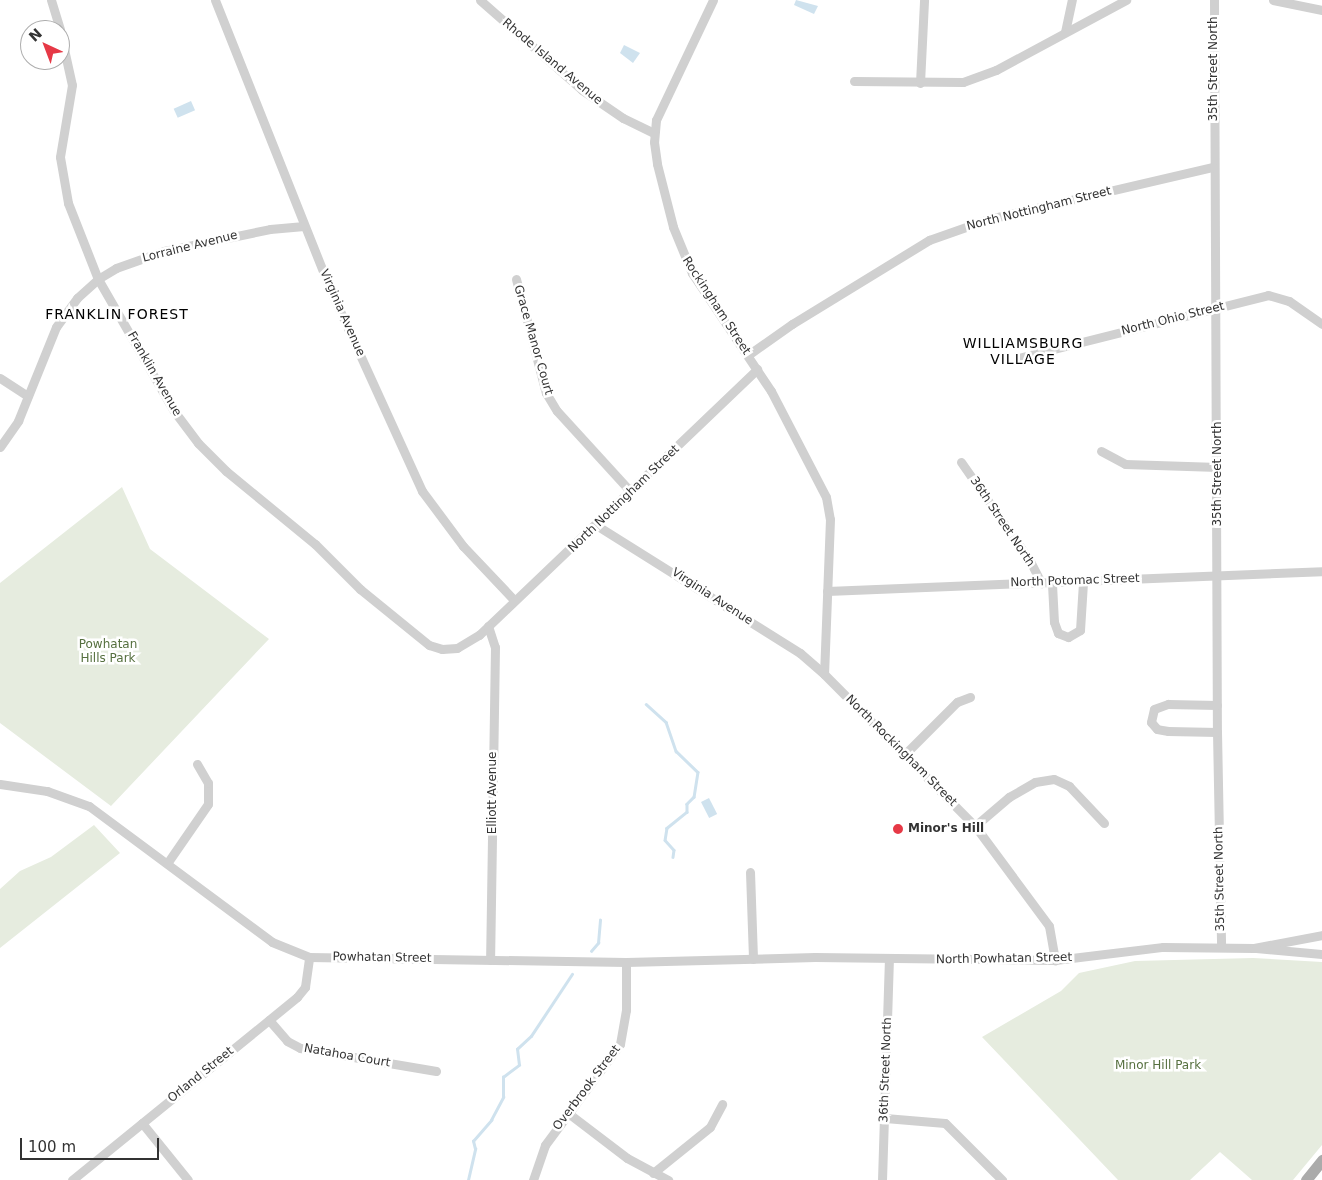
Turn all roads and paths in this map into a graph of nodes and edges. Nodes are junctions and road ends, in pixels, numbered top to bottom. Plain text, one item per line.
1 (51, 0) edge
2 (215, 0) edge
3 (480, 0) edge
4 (713, 0) edge
5 (924, 0) edge
6 (1072, 0) edge
7 (1126, 0) edge
8 (1214, 0) edge
9 (1272, 0) edge
10 (1322, 10) edge
11 (57, 20) edge
12 (1065, 32) junction
13 (69, 70) edge
14 (854, 81) dead end
15 (920, 83) junction
16 (654, 133) junction
17 (1213, 167) junction
18 (304, 226) junction
19 (98, 279) junction
20 (516, 279) dead end
21 (1216, 309) junction
22 (1322, 324) edge
23 (748, 355) junction
24 (1018, 358) dead end
25 (757, 369) junction
26 (0, 378) edge
27 (28, 396) junction
28 (0, 447) edge
29 (1101, 450) dead end
30 (961, 462) dead end
31 (1218, 467) junction
32 (630, 491) junction
33 (596, 526) junction
34 (1322, 571) edge
35 (1219, 575) junction
36 (1041, 582) junction
37 (1082, 582) junction
38 (1052, 584) junction
39 (828, 591) junction
40 (514, 600) junction
41 (488, 626) junction
42 (824, 674) junction
43 (970, 697) dead end
44 (1217, 705) junction
45 (1217, 732) junction
46 (905, 754) junction
47 (197, 764) dead end
48 (0, 784) edge
49 (1104, 823) dead end
50 (975, 826) junction
51 (168, 862) junction
52 (750, 872) dead end
53 (1322, 935) edge
54 (1221, 947) junction
55 (1254, 948) junction
56 (1322, 954) edge
57 (309, 957) junction
58 (815, 958) joint
59 (753, 959) junction
60 (490, 960) junction
61 (889, 960) junction
62 (1055, 960) junction
63 (626, 962) junction
64 (269, 1020) junction
65 (436, 1071) dead end
66 (722, 1104) dead end
67 (568, 1113) junction
68 (885, 1118) junction
69 (142, 1123) junction
70 (1322, 1160) edge
71 (653, 1173) junction
72 (72, 1180) edge
73 (188, 1180) edge
74 (533, 1180) edge
75 (668, 1180) edge
76 (882, 1180) edge
77 (1002, 1180) edge
78 (1306, 1180) edge

1 - 11 street, Franklin Avenue
2 - 18 street, Virginia Avenue
3 - 16 street, Rhode Island Avenue
4 - 16 street, Rockingham Street
5 - 15 street
6 - 12 street
7 - 12 street
8 - 17 street, 35th Street North
9 - 10 street
12 - 15 street
13 - 19 street, Franklin Avenue
14 - 15 street
16 - 23 street, Rockingham Street
17 - 21 street, 35th Street North
17 - 23 street, North Nottingham Street
18 - 19 street, Lorraine Avenue
18 - 40 street, Virginia Avenue
19 - 27 street, Lorraine Avenue
19 - 41 street, Franklin Avenue
20 - 32 street, Grace Manor Court
21 - 22 street, North Ohio Street
21 - 24 street, North Ohio Street
21 - 31 street, 35th Street North
23 - 25 street, Rockingham Street
25 - 32 street, North Nottingham Street
25 - 39 street, Rockingham Street
26 - 27 street
27 - 28 street, Lorraine Avenue
29 - 31 street
30 - 36 street, 36th Street North
31 - 35 street, 35th Street North
32 - 33 street, North Nottingham Street
33 - 40 street, North Nottingham Street
33 - 42 street, Virginia Avenue
34 - 35 street, North Potomac Street
35 - 37 street, North Potomac Street
35 - 44 street, 35th Street North
36 - 38 street, North Potomac Street
36 - 39 street, North Potomac Street
37 - 38 street, North Potomac Street
37 - 38 street
39 - 42 street
40 - 41 street, North Nottingham Street
41 - 60 street, Elliott Avenue
42 - 46 street, North Rockingham Street
43 - 46 street
44 - 45 street, 35th Street North
44 - 45 street
45 - 54 street, 35th Street North
46 - 50 street, North Rockingham Street
47 - 51 street
48 - 51 street, Powhatan Street
49 - 50 street
50 - 62 street, North Rockingham Street
51 - 57 street, Powhatan Street
52 - 59 street
53 - 55 street, North Powhatan Street
54 - 55 street, North Powhatan Street
54 - 62 street, North Powhatan Street
55 - 56 street, North Powhatan Street
57 - 60 street, Powhatan Street
57 - 64 street, Orland Street
58 - 59 street, Powhatan Street
58 - 61 street, North Powhatan Street
59 - 63 street, Powhatan Street
60 - 63 street, Powhatan Street
61 - 62 street, North Powhatan Street
61 - 68 street, 36th Street North
63 - 67 street, Overbrook Street
64 - 65 street, Natahoa Court
64 - 69 street, Orland Street
66 - 71 street
67 - 71 street
67 - 74 street, Overbrook Street
68 - 76 street, 36th Street North
68 - 77 street
69 - 72 street, Orland Street
69 - 73 street
70 - 78 main road
71 - 75 street

